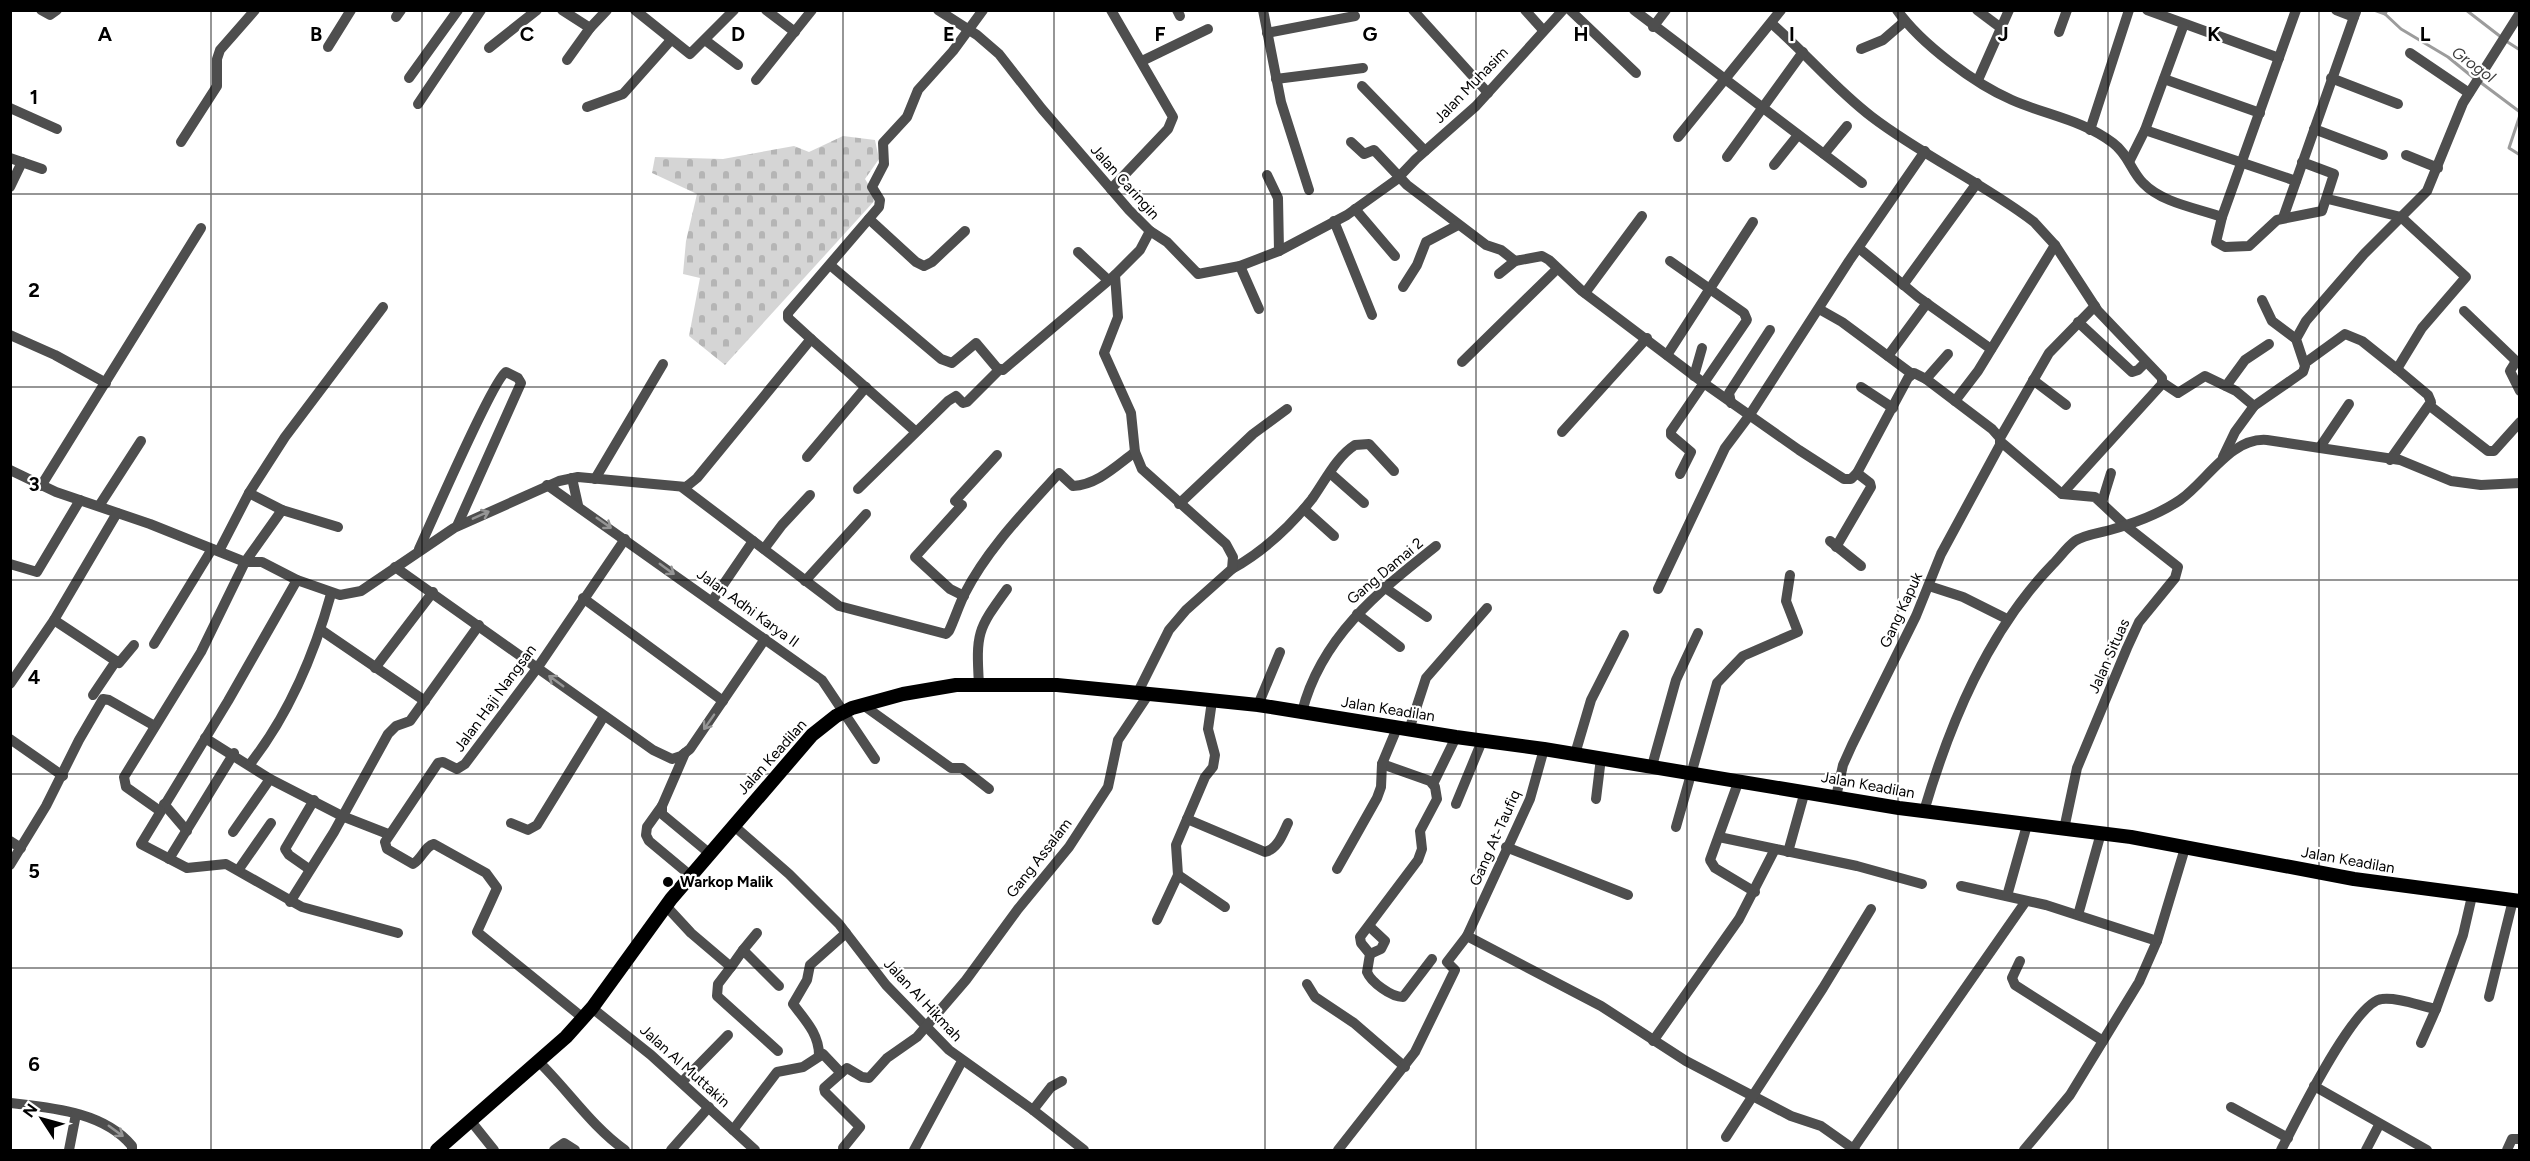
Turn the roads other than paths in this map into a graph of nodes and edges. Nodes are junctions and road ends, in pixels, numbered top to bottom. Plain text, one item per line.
1 (40, 10) edge
2 (57, 10) edge
3 (255, 10) edge
4 (351, 10) edge
5 (458, 10) edge
6 (481, 10) edge
7 (537, 10) edge
8 (562, 10) edge
9 (607, 10) edge
10 (635, 10) edge
11 (734, 10) edge
12 (766, 10) edge
13 (812, 10) edge
14 (938, 10) edge
15 (983, 10) edge
16 (1111, 10) edge
17 (1263, 10) edge
18 (1413, 10) edge
19 (1525, 10) edge
20 (1563, 10) edge
21 (1570, 10) edge
22 (1634, 10) edge
23 (1666, 10) edge
24 (1781, 10) edge
25 (1897, 10) edge
26 (1977, 10) edge
27 (2009, 10) edge
28 (2067, 10) edge
29 (2129, 10) edge
30 (2146, 10) edge
31 (2296, 10) edge
32 (2336, 10) edge
33 (2520, 12) edge
34 (2355, 14) edge
35 (1355, 16) dead end
36 (1905, 21) junction
37 (1772, 23) junction
38 (2184, 24) junction
39 (1653, 27) junction
40 (590, 28) junction
41 (2001, 28) junction
42 (1208, 29) dead end
43 (969, 30) junction
44 (1543, 30) junction
45 (795, 32) junction
46 (2059, 32) dead end
47 (1267, 33) junction
48 (670, 40) junction
49 (705, 40) junction
50 (328, 47) dead end
51 (489, 48) dead end
52 (1861, 49) dead end
53 (1803, 52) junction
54 (2410, 53) dead end
55 (2279, 58) junction
56 (567, 60) dead end
57 (1142, 61) junction
58 (738, 65) dead end
59 (1363, 68) dead end
60 (1636, 73) dead end
61 (409, 78) dead end
62 (2331, 78) junction
63 (1276, 79) junction
64 (2164, 79) junction
65 (756, 80) dead end
66 (1724, 80) junction
67 (1978, 80) junction
68 (1362, 86) dead end
69 (2471, 88) junction
70 (1488, 93) junction
71 (418, 104) dead end
72 (2398, 104) dead end
73 (587, 107) dead end
74 (10, 108) edge
75 (1763, 109) junction
76 (2260, 112) junction
77 (1846, 126) dead end
78 (57, 129) dead end
79 (2314, 129) junction
80 (2090, 130) junction
81 (2145, 130) junction
82 (1798, 135) junction
83 (1678, 137) dead end
84 (181, 142) dead end
85 (1351, 142) dead end
86 (1425, 151) junction
87 (1925, 151) junction
88 (1824, 154) junction
89 (2383, 155) dead end
90 (2406, 155) dead end
91 (1727, 157) dead end
92 (10, 158) edge
93 (2130, 160) junction
94 (22, 162) junction
95 (2302, 162) junction
96 (2242, 164) junction
97 (1774, 165) dead end
98 (2438, 168) junction
99 (42, 169) dead end
100 (1267, 175) dead end
101 (1398, 177) junction
102 (2296, 180) junction
103 (1862, 183) dead end
104 (1977, 183) junction
105 (10, 187) edge
106 (1111, 189) junction
107 (1309, 190) dead end
108 (2328, 199) junction
109 (1355, 209) junction
110 (1642, 216) dead end
111 (2222, 217) junction
112 (2401, 217) junction
113 (2283, 218) junction
114 (869, 219) junction
115 (1334, 221) junction
116 (1753, 222) dead end
117 (1458, 225) junction
118 (201, 228) dead end
119 (965, 231) dead end
120 (1150, 231) junction
121 (2055, 245) junction
122 (1860, 249) junction
123 (1279, 251) junction
124 (1078, 252) dead end
125 (1395, 256) dead end
126 (1515, 261) junction
127 (1670, 261) dead end
128 (831, 265) junction
129 (1240, 266) junction
130 (1557, 268) junction
131 (1499, 274) dead end
132 (1111, 278) junction
133 (1903, 285) junction
134 (1403, 287) dead end
135 (1709, 289) junction
136 (1585, 293) junction
137 (2262, 300) dead end
138 (1927, 303) junction
139 (2095, 306) junction
140 (383, 307) dead end
141 (1258, 309) dead end
142 (1819, 309) junction
143 (2464, 311) dead end
144 (1372, 315) dead end
145 (2078, 322) junction
146 (1770, 330) dead end
147 (10, 335) edge
148 (1647, 338) junction
149 (811, 339) junction
150 (2296, 339) junction
151 (2269, 344) dead end
152 (1702, 348) dead end
153 (1990, 349) junction
154 (1948, 354) dead end
155 (1667, 355) junction
156 (1888, 356) junction
157 (1462, 362) dead end
158 (2146, 362) junction
159 (2305, 363) junction
160 (663, 364) dead end
161 (1000, 369) junction
162 (2397, 369) junction
163 (1912, 374) junction
164 (1694, 376) junction
165 (1926, 379) junction
166 (2032, 381) junction
167 (2163, 382) junction
168 (106, 383) junction
169 (1705, 384) junction
170 (2226, 386) junction
171 (866, 387) junction
172 (1861, 387) dead end
173 (2520, 391) edge
174 (1954, 401) junction
175 (1731, 403) junction
176 (2066, 405) dead end
177 (2349, 405) dead end
178 (2254, 406) junction
179 (2430, 406) junction
180 (1893, 408) junction
181 (1287, 409) dead end
182 (1749, 416) junction
183 (2520, 422) edge
184 (915, 431) junction
185 (1562, 432) dead end
186 (2000, 440) junction
187 (141, 441) dead end
188 (2320, 447) junction
189 (1135, 452) junction
190 (997, 455) dead end
191 (807, 457) dead end
192 (2390, 460) junction
193 (2221, 463) junction
194 (10, 470) edge
195 (1394, 471) dead end
196 (1330, 473) junction
197 (2112, 473) dead end
198 (1680, 474) dead end
199 (1857, 474) junction
200 (572, 478) junction
201 (595, 479) junction
202 (2520, 483) edge
203 (547, 485) junction
204 (41, 486) junction
205 (683, 488) junction
206 (858, 489) dead end
207 (249, 493) junction
208 (2062, 494) junction
209 (810, 495) dead end
210 (80, 500) junction
211 (2102, 502) junction
212 (1364, 503) dead end
213 (1179, 504) junction
214 (578, 505) junction
215 (99, 506) junction
216 (1304, 509) junction
217 (282, 510) junction
218 (117, 513) junction
219 (866, 514) dead end
220 (457, 526) junction
221 (2126, 526) junction
222 (338, 527) dead end
223 (1334, 536) dead end
224 (626, 538) junction
225 (753, 541) junction
226 (1436, 546) dead end
227 (764, 549) junction
228 (215, 550) junction
229 (418, 550) junction
230 (245, 562) junction
231 (10, 564) edge
232 (1861, 566) dead end
233 (395, 567) junction
234 (1232, 569) junction
235 (1790, 575) dead end
236 (297, 580) junction
237 (805, 581) junction
238 (1929, 586) junction
239 (1384, 587) junction
240 (1008, 589) dead end
241 (1658, 589) dead end
242 (433, 592) junction
243 (331, 594) junction
244 (964, 596) junction
245 (583, 598) junction
246 (712, 601) junction
247 (1487, 608) dead end
248 (1357, 614) junction
249 (1427, 617) dead end
250 (2007, 619) junction
251 (54, 620) junction
252 (479, 625) junction
253 (321, 630) junction
254 (1698, 633) dead end
255 (1624, 635) dead end
256 (765, 639) junction
257 (154, 644) dead end
258 (134, 645) dead end
259 (1400, 647) dead end
260 (1280, 652) dead end
261 (116, 662) junction
262 (538, 667) junction
263 (375, 668) junction
264 (10, 684) edge
265 (979, 684) junction
266 (93, 695) dead end
267 (1143, 695) junction
268 (425, 701) junction
269 (723, 701) junction
270 (1212, 701) junction
271 (863, 705) junction
272 (1258, 705) junction
273 (1303, 707) junction
274 (843, 712) junction
275 (604, 716) junction
276 (153, 725) junction
277 (1403, 729) junction
278 (1453, 737) junction
279 (205, 738) junction
280 (10, 739) edge
281 (1482, 741) junction
282 (1544, 749) junction
283 (1576, 750) junction
284 (234, 753) junction
285 (685, 753) junction
286 (1601, 758) junction
287 (875, 759) dead end
288 (250, 764) junction
289 (1382, 764) junction
290 (1652, 766) junction
291 (1691, 772) junction
292 (63, 776) junction
293 (270, 779) junction
294 (1739, 780) junction
295 (1432, 783) junction
296 (1838, 786) junction
297 (988, 789) dead end
298 (1805, 791) junction
299 (1596, 799) dead end
300 (314, 800) junction
301 (1456, 804) dead end
302 (662, 806) junction
303 (162, 807) junction
304 (1924, 811) junction
305 (342, 816) junction
306 (1187, 819) junction
307 (1288, 822) dead end
308 (271, 823) dead end
309 (2065, 823) junction
310 (511, 824) dead end
311 (733, 825) junction
312 (2027, 825) junction
313 (1676, 827) dead end
314 (186, 831) junction
315 (233, 832) dead end
316 (2101, 833) junction
317 (388, 834) junction
318 (1719, 837) junction
319 (10, 841) edge
320 (1506, 847) junction
321 (21, 848) junction
322 (2186, 848) junction
323 (1775, 849) junction
324 (1788, 852) junction
325 (709, 853) junction
326 (169, 859) junction
327 (10, 865) edge
328 (239, 869) junction
329 (309, 869) junction
330 (1337, 869) dead end
331 (1178, 875) junction
332 (691, 876) junction
333 (1922, 884) dead end
334 (1961, 886) dead end
335 (1755, 892) junction
336 (1629, 895) dead end
337 (2469, 895) junction
338 (2007, 896) junction
339 (2516, 900) edge
340 (2026, 901) junction
341 (290, 902) junction
342 (1225, 907) dead end
343 (1871, 909) dead end
344 (662, 911) junction
345 (2079, 915) junction
346 (1157, 920) dead end
347 (1369, 926) junction
348 (398, 933) dead end
349 (757, 933) dead end
350 (846, 933) junction
351 (1467, 936) junction
352 (2157, 941) junction
353 (742, 950) junction
354 (1370, 954) junction
355 (1432, 959) dead end
356 (2020, 961) dead end
357 (730, 967) junction
358 (1307, 984) dead end
359 (779, 986) dead end
360 (2489, 997) dead end
361 (2436, 1009) junction
362 (587, 1013) junction
363 (926, 1025) junction
364 (728, 1035) dead end
365 (1653, 1041) junction
366 (2103, 1041) junction
367 (2421, 1043) dead end
368 (778, 1051) dead end
369 (819, 1055) junction
370 (538, 1061) junction
371 (962, 1061) junction
372 (1405, 1067) junction
373 (841, 1072) junction
374 (1062, 1081) dead end
375 (682, 1082) junction
376 (2314, 1086) junction
377 (1751, 1095) junction
378 (10, 1103) edge
379 (710, 1107) junction
380 (2231, 1107) dead end
381 (1033, 1110) junction
382 (76, 1114) junction
383 (471, 1120) junction
384 (2379, 1125) junction
385 (732, 1130) junction
386 (1726, 1137) dead end
387 (2288, 1138) junction
388 (2520, 1139) edge
389 (1849, 1149) edge
390 (69, 1150) edge
391 (132, 1150) edge
392 (438, 1150) edge
393 (494, 1150) edge
394 (554, 1150) edge
395 (575, 1150) edge
396 (625, 1150) edge
397 (671, 1150) edge
398 (755, 1150) edge
399 (844, 1150) edge
400 (914, 1150) edge
401 (1083, 1150) edge
402 (1338, 1150) edge
403 (2024, 1150) edge
404 (2281, 1150) edge
405 (2366, 1150) edge
406 (2427, 1150) edge
407 (2507, 1150) edge

1 - 2 street
3 - 84 street
4 - 50 street
5 - 61 street
6 - 71 street
7 - 51 street
8 - 40 street
9 - 40 street
10 - 48 street
11 - 49 street
12 - 45 street
13 - 45 street
14 - 43 street, Jalan Caringin
15 - 43 street
16 - 57 street
17 - 47 street
18 - 70 street
19 - 44 street
20 - 44 street, Jalan Muhasim
21 - 60 street
22 - 39 street
23 - 39 street
24 - 37 street
25 - 36 street
26 - 41 street
27 - 41 street
28 - 46 street
29 - 80 street
30 - 38 street
31 - 55 street
32 - 34 street
33 - 69 street
34 - 62 street
35 - 47 street
36 - 52 street
36 - 67 street
37 - 53 street
37 - 66 street
38 - 55 street
38 - 64 street
39 - 66 street
40 - 56 street
41 - 67 street
42 - 57 street
43 - 106 street, Jalan Caringin
43 - 114 street
44 - 70 street, Jalan Muhasim
45 - 65 street
47 - 63 street
48 - 49 street
48 - 73 street
49 - 58 street
53 - 75 street
53 - 87 street
54 - 69 street
55 - 76 street
57 - 106 street
59 - 63 street
62 - 72 street
62 - 79 street
63 - 107 street
64 - 76 street
64 - 81 street
66 - 75 street
66 - 83 street
67 - 80 street
68 - 86 street
69 - 98 street
70 - 86 street, Jalan Muhasim
74 - 78 street
75 - 82 street
75 - 91 street
76 - 96 street
77 - 88 street
79 - 89 street
79 - 95 street
80 - 93 street
81 - 93 street
81 - 96 street
82 - 88 street
82 - 97 street
85 - 101 street
86 - 101 street, Jalan Muhasim
87 - 104 street
87 - 122 street
88 - 103 street
90 - 98 street
92 - 94 street
93 - 111 street
94 - 99 street
94 - 105 street
95 - 102 street
95 - 108 street
96 - 102 street
96 - 111 street
98 - 112 street
100 - 123 street
101 - 109 street, Jalan Muhasim
101 - 117 street
102 - 113 street
104 - 121 street
104 - 133 street
106 - 120 street, Jalan Caringin
108 - 112 street
108 - 113 street
109 - 115 street, Jalan Muhasim
109 - 125 street
110 - 136 street
111 - 113 street
112 - 150 street
112 - 162 street
114 - 119 street
114 - 128 street
115 - 123 street, Jalan Muhasim
115 - 144 street
116 - 135 street
117 - 126 street
117 - 134 street
118 - 168 street
120 - 129 street, Jalan Muhasim
120 - 132 street, Jalan Caringin
121 - 139 street
121 - 153 street
122 - 133 street
122 - 142 street
123 - 129 street, Jalan Muhasim
124 - 132 street
126 - 130 street
126 - 131 street
127 - 135 street
128 - 149 street
128 - 161 street
129 - 141 street
130 - 136 street
130 - 157 street
132 - 161 street, Jalan Caringin
132 - 189 street
133 - 138 street
135 - 155 street
135 - 169 street
136 - 148 street
137 - 150 street
138 - 153 street
138 - 156 street
139 - 145 street, Gang Kapuk
139 - 158 street
140 - 207 street
142 - 156 street
142 - 182 street
143 - 173 street
145 - 158 street
145 - 166 street, Gang Kapuk
146 - 175 street
147 - 168 street
148 - 155 street
148 - 185 street
149 - 171 street
149 - 205 street
150 - 159 street
151 - 170 street
152 - 164 street
153 - 174 street
154 - 165 street
155 - 164 street
156 - 163 street
158 - 167 street
159 - 162 street
159 - 178 street
160 - 201 street
161 - 184 street, Jalan Caringin
162 - 179 street
163 - 165 street
163 - 180 street
164 - 169 street
165 - 174 street
166 - 176 street
166 - 186 street, Gang Kapuk
167 - 170 street
167 - 208 street
168 - 204 street
169 - 175 street
169 - 198 street
170 - 178 street
171 - 184 street
171 - 191 street
172 - 180 street
174 - 186 street
175 - 182 street
177 - 188 street
178 - 193 street
179 - 183 street
179 - 192 street
180 - 199 street
181 - 213 street
182 - 199 street
182 - 241 street
184 - 206 street
186 - 208 street
186 - 238 street, Gang Kapuk
187 - 215 street
188 - 192 street
188 - 193 street
189 - 213 street
189 - 244 street
190 - 244 street
192 - 202 street
193 - 221 street
194 - 204 street
195 - 196 street
196 - 212 street
196 - 216 street
197 - 211 street
199 - 232 street
200 - 201 street
200 - 203 street
200 - 214 street
201 - 205 street
203 - 214 street, Jalan Adhi Karya II
220 -> 203 street
204 - 210 street
205 - 225 street
207 - 217 street
207 - 228 street
208 - 211 street
209 - 227 street
210 - 215 street
210 - 231 street
211 - 221 street
213 - 234 street
214 -> 224 street, Jalan Adhi Karya II
215 - 218 street
216 - 223 street
216 - 234 street
217 - 222 street
217 - 230 street
218 - 228 street
218 - 251 street
219 - 237 street
220 - 229 street
220 - 229 street
221 - 250 street
221 - 309 street, Jalan Situas
224 - 245 street, Jalan Haji Nangsan
224 -> 246 street, Jalan Adhi Karya II
225 - 227 street
225 - 246 street
226 - 239 street, Gang Damai 2
227 - 237 street
228 - 230 street
228 - 257 street
229 - 233 street
230 - 236 street
230 - 276 street
233 - 242 street
233 - 243 street
234 - 267 street
235 - 291 street
236 - 243 street
236 - 279 street
237 - 244 street
238 - 250 street
238 - 296 street, Gang Kapuk
239 - 248 street, Gang Damai 2
239 - 249 street
240 - 265 street
242 - 252 street
242 - 263 street
243 - 253 street
245 - 262 street, Jalan Haji Nangsan
245 - 269 street
246 - 256 street, Jalan Adhi Karya II
247 - 277 street
248 - 259 street
248 - 273 street, Gang Damai 2
250 - 304 street
251 - 261 street
251 - 264 street
252 - 262 street
252 - 268 street
253 - 263 street
253 - 288 street
254 - 290 street
255 - 283 street
256 - 269 street
256 - 274 street, Jalan Adhi Karya II
258 - 261 street
260 - 272 street
261 - 266 street
275 -> 262 street
262 - 317 street, Jalan Haji Nangsan
263 - 268 street
265 - 267 main road, Jalan Keadilan
265 - 271 main road, Jalan Keadilan
267 - 270 main road, Jalan Keadilan
267 - 363 street, Gang Assalam
268 - 305 street
269 -> 285 street
270 - 272 main road, Jalan Keadilan
270 - 306 street
271 - 274 main road, Jalan Keadilan
271 - 297 street
272 - 273 main road, Jalan Keadilan
273 - 277 main road, Jalan Keadilan
274 - 287 street, Jalan Adhi Karya II
274 - 311 main road, Jalan Keadilan
275 - 285 street
275 - 310 street
276 - 292 street
276 - 303 street
277 - 278 main road, Jalan Keadilan
277 - 289 street
278 - 281 main road, Jalan Keadilan
278 - 295 street
279 - 284 street
279 - 303 street
280 - 292 street
281 - 282 main road, Jalan Keadilan
281 - 301 street
282 - 283 main road, Jalan Keadilan
282 - 320 street, Gang At-Taufiq
283 - 286 main road, Jalan Keadilan
284 - 288 street
284 - 314 street
285 - 302 street
286 - 290 main road, Jalan Keadilan
286 - 299 street
288 - 293 street
289 - 295 street
289 - 330 street
290 - 291 main road, Jalan Keadilan
291 - 294 main road, Jalan Keadilan
291 - 313 street
292 - 321 street
293 - 300 street
293 - 315 street
294 - 298 main road, Jalan Keadilan
294 - 318 street
295 - 347 street
296 - 298 main road, Jalan Keadilan
296 - 304 main road, Jalan Keadilan
298 - 324 street
300 - 305 street
300 - 329 street
302 - 325 street
302 - 332 street
303 - 314 street
303 - 326 street
304 - 312 main road, Jalan Keadilan
305 - 317 street
305 - 329 street
306 - 307 street
306 - 331 street
308 - 328 street
309 - 312 main road, Jalan Keadilan
309 - 316 main road, Jalan Keadilan
311 - 325 main road, Jalan Keadilan
311 - 350 street, Jalan Al Hikmah
312 - 338 street
314 - 326 street
316 - 322 main road, Jalan Keadilan
316 - 345 street
317 - 362 street
318 - 323 street
318 - 335 street
319 - 321 street
320 - 336 street
320 - 351 street, Gang At-Taufiq
321 - 327 street
322 - 337 main road, Jalan Keadilan
322 - 352 street
323 - 324 street
323 - 335 street
324 - 333 street
325 - 332 main road, Jalan Keadilan
326 - 328 street
328 - 341 street
329 - 341 street
331 - 342 street
331 - 346 street
332 - 344 main road, Jalan Keadilan
334 - 338 street
335 - 365 street
337 - 339 main road, Jalan Keadilan
337 - 361 street
338 - 340 street
339 - 360 street
340 - 345 street
340 - 389 street
341 - 348 street
343 - 377 street
344 - 357 street
344 - 362 main road, Jalan Keadilan
345 - 352 street
347 - 354 street
347 - 354 street
349 - 353 street
350 - 363 street, Jalan Al Hikmah
350 - 369 street
351 - 365 street
351 - 372 street, Gang At-Taufiq
352 - 366 street
353 - 357 street
353 - 359 street
354 - 355 street
356 - 366 street
357 - 368 street
358 - 372 street
361 - 367 street
361 - 376 street
362 - 370 main road, Jalan Keadilan
362 - 375 street, Jalan Al Muttakin
363 - 371 street, Jalan Al Hikmah
363 - 373 street, Gang Assalam
364 - 375 street
365 - 377 street
366 - 403 street
369 - 373 street
369 - 385 street
370 - 383 main road, Jalan Keadilan
370 - 396 street
371 - 381 street, Jalan Al Hikmah
371 - 400 street
372 - 402 street
373 - 399 street
374 - 381 street
375 - 379 street, Jalan Al Muttakin
376 - 384 street
376 - 387 street
377 - 386 street
377 - 389 street
378 - 382 street
379 - 385 street, Jalan Al Muttakin
379 - 397 street
380 - 387 street
381 - 401 street, Jalan Al Hikmah
382 - 390 street
382 -> 391 street
383 - 392 main road, Jalan Keadilan
383 - 393 street
384 - 405 street
384 - 406 street
385 - 398 street, Jalan Al Muttakin
387 - 404 street
388 - 407 street
394 - 395 street

